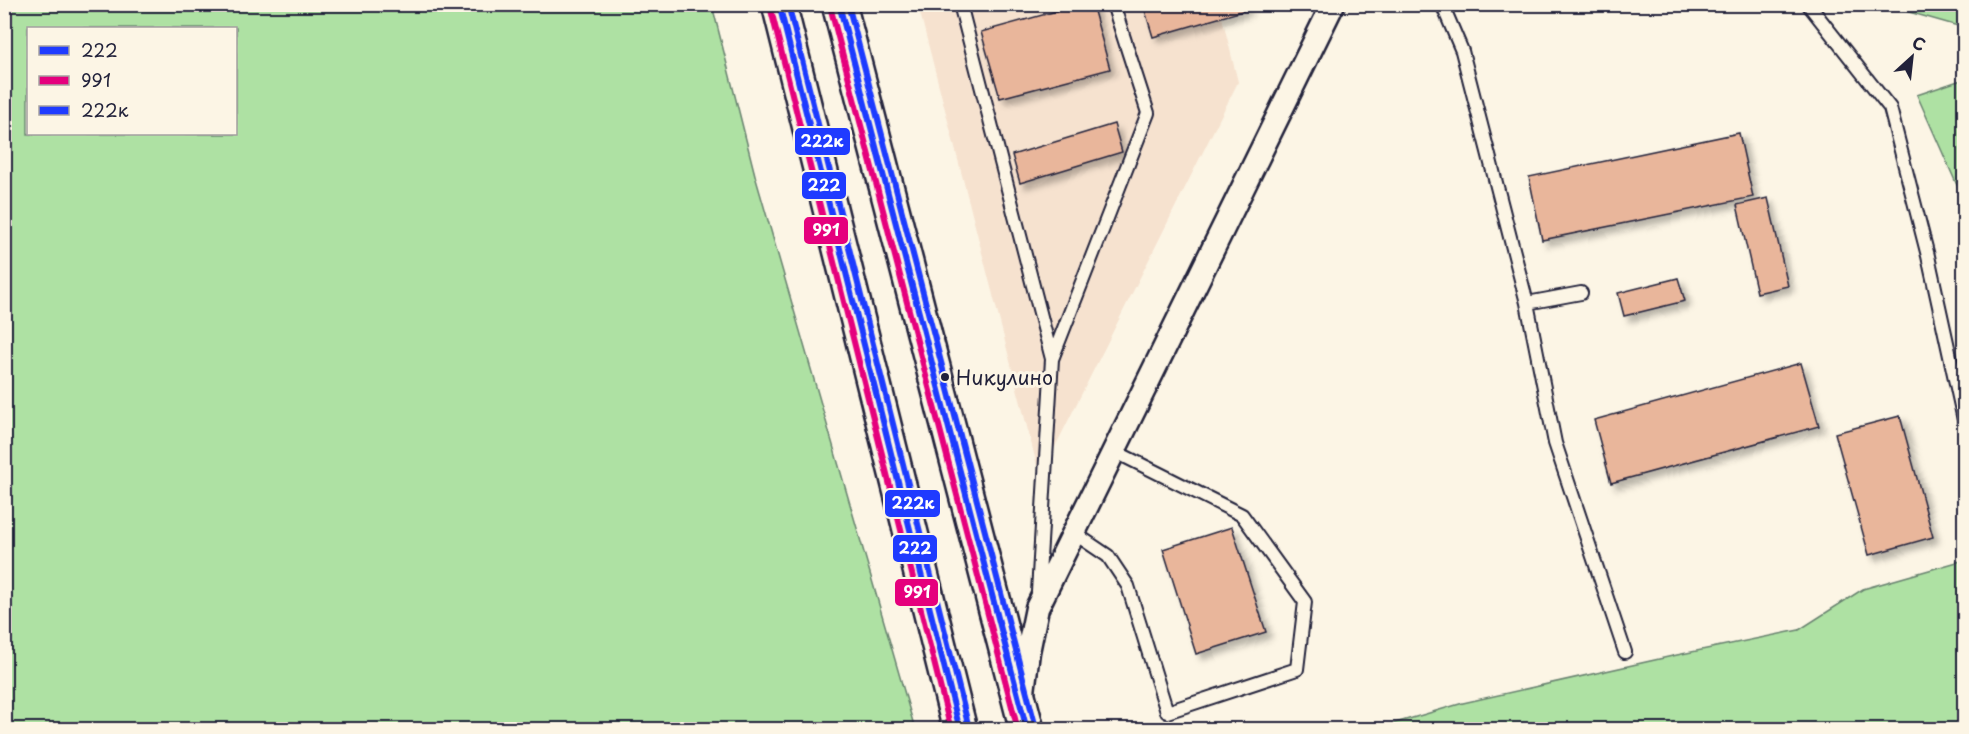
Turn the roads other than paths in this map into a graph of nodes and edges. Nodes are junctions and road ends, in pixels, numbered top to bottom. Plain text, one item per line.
1 (779, 4) edge
2 (838, 4) edge
3 (960, 4) edge
4 (1113, 4) edge
5 (1442, 4) edge
6 (1808, 4) edge
7 (1330, 8) edge
8 (1581, 293) dead end
9 (1527, 303) junction
10 (1052, 359) junction
11 (1965, 420) edge
12 (1114, 451) junction
13 (1074, 533) junction
14 (1037, 609) junction
15 (1625, 652) dead end
16 (1024, 717) edge
17 (960, 729) edge

1 - 17 highway
2 - 16 highway
3 - 10 lane
4 - 10 lane
5 - 9 lane
6 - 11 lane
7 - 12 street
8 - 9 lane
9 - 15 lane
10 - 14 lane
12 - 13 street
12 - 13 lane
13 - 14 street
14 - 16 street

